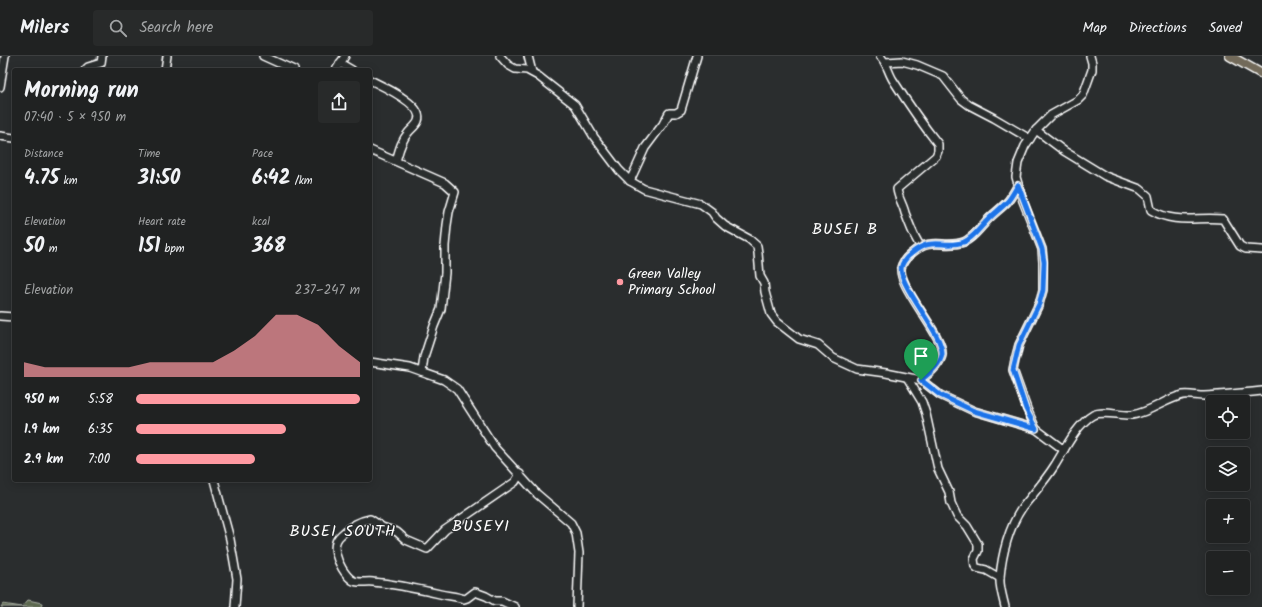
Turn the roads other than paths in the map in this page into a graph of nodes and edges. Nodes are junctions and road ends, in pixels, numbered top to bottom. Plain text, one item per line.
1 (5, 56) edge
2 (102, 56) edge
3 (167, 56) edge
4 (263, 56) edge
5 (345, 56) edge
6 (500, 56) edge
7 (528, 56) edge
8 (697, 56) edge
9 (880, 56) edge
10 (1090, 56) edge
11 (1230, 56) edge
12 (886, 62) junction
13 (340, 63) junction
14 (87, 68) edge
15 (165, 68) edge
16 (290, 68) edge
17 (337, 68) edge
18 (349, 68) edge
19 (532, 72) junction
20 (1262, 74) edge
21 (372, 81) edge
22 (0, 87) edge
23 (1036, 130) junction
24 (0, 136) edge
25 (12, 138) edge
26 (1030, 139) junction
27 (372, 151) edge
28 (396, 161) junction
29 (630, 181) junction
30 (1018, 185) junction
31 (920, 247) junction
32 (1262, 250) edge
33 (0, 316) edge
34 (12, 317) edge
35 (372, 362) edge
36 (422, 372) junction
37 (908, 378) junction
38 (921, 380) junction
39 (1262, 391) edge
40 (1036, 429) junction
41 (1064, 450) junction
42 (520, 474) junction
43 (215, 482) edge
44 (1000, 578) junction
45 (235, 607) edge
46 (515, 607) edge
47 (577, 607) edge
48 (1005, 607) edge

1 - 22 street
2 - 14 street
3 - 15 street
4 - 16 street
5 - 13 street
6 - 19 street
7 - 19 street
8 - 29 street
9 - 12 street
10 - 23 street
11 - 20 main road
12 - 26 street
12 - 31 street
13 - 17 street
13 - 18 street
19 - 29 street
21 - 28 street
23 - 26 street
23 - 32 street
24 - 25 street
26 - 30 street
27 - 28 street
28 - 36 street
29 - 37 street
30 - 31 street
30 - 40 street
31 - 38 street
33 - 34 street
35 - 36 street
36 - 42 street
37 - 38 street
37 - 44 street
38 - 40 street
39 - 41 street
40 - 41 street
41 - 44 street
42 - 46 street
42 - 47 street
43 - 45 street
44 - 48 street

